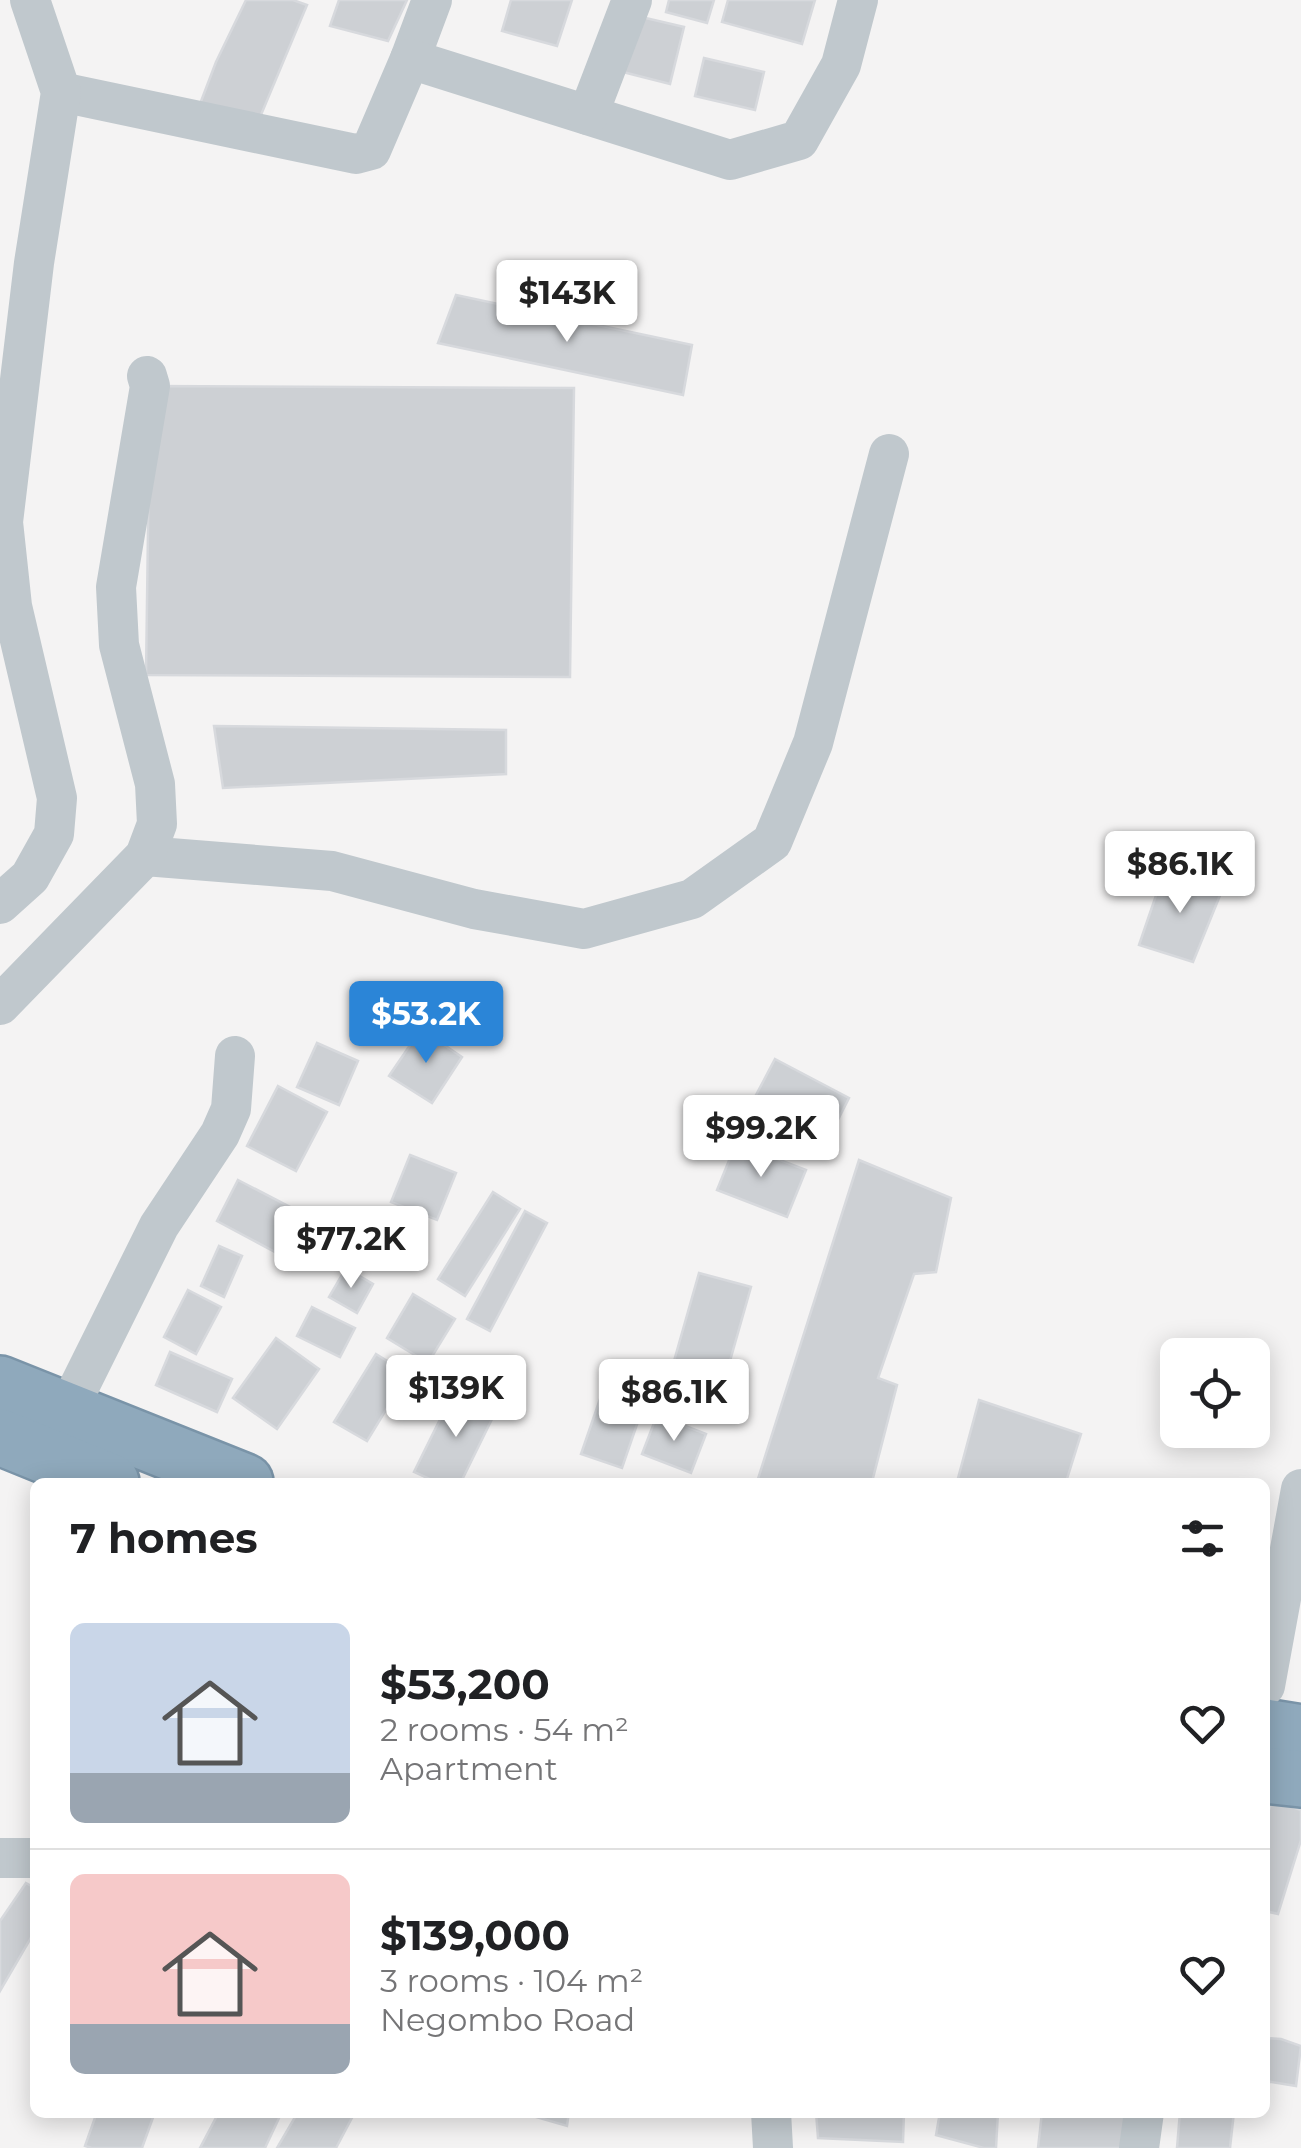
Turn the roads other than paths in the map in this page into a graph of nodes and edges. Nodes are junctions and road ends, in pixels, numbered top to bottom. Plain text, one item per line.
1 (30, 0) edge
2 (432, 0) edge
3 (632, 0) edge
4 (858, 0) edge
5 (410, 59) junction
6 (62, 92) junction
7 (588, 115) junction
8 (148, 376) dead end
9 (888, 454) dead end
10 (145, 856) junction
11 (0, 904) edge
12 (0, 1005) edge
13 (235, 1056) dead end
14 (0, 1384) edge
15 (67, 1411) junction
16 (0, 1437) edge
17 (101, 1478) edge
18 (235, 1478) edge
19 (1301, 1489) edge
20 (1270, 1659) edge
21 (1270, 1728) edge
22 (1301, 1732) edge
23 (1270, 1775) edge
24 (1301, 1780) edge
25 (0, 1858) edge
26 (30, 1858) edge
27 (771, 2118) edge
28 (1143, 2118) edge
29 (773, 2148) edge
30 (1139, 2148) edge

1 - 6 street
2 - 5 street
3 - 7 street
4 - 7 street
5 - 6 street
5 - 7 street
6 - 11 street
8 - 10 street
9 - 10 street
10 - 12 street
13 - 15 street
14 - 15 highway
15 - 18 highway
16 - 17 highway
19 - 20 street
21 - 22 highway
23 - 24 highway
25 - 26 street
27 - 29 street
28 - 30 street

